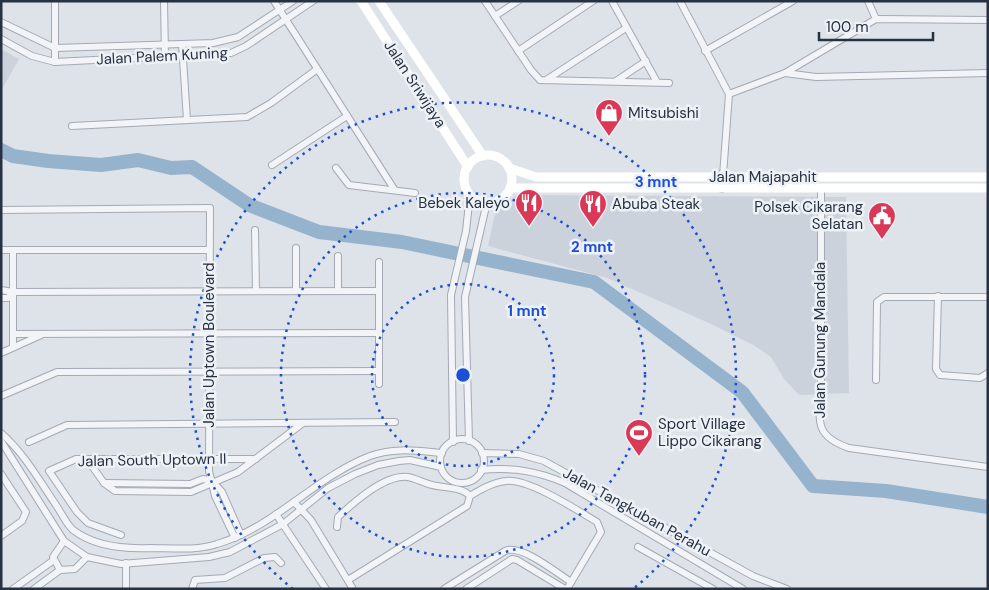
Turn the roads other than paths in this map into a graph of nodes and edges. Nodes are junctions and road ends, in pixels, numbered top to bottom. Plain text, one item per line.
1 (55, 1) edge
2 (164, 1) edge
3 (274, 1) edge
4 (293, 1) edge
5 (313, 1) edge
6 (361, 1) edge
7 (379, 1) edge
8 (485, 1) edge
9 (518, 1) edge
10 (594, 1) edge
11 (612, 1) edge
12 (680, 1) edge
13 (794, 1) edge
14 (868, 1) edge
15 (279, 10) junction
16 (495, 16) junction
17 (876, 19) junction
18 (286, 20) junction
19 (988, 20) edge
20 (1, 22) edge
21 (626, 28) junction
22 (1, 39) edge
23 (164, 44) junction
24 (182, 44) junction
25 (55, 48) junction
26 (518, 51) junction
27 (705, 51) junction
28 (184, 55) junction
29 (165, 56) junction
30 (646, 61) junction
31 (55, 62) junction
32 (316, 70) junction
33 (785, 73) junction
34 (988, 73) edge
35 (546, 80) junction
36 (616, 81) junction
37 (657, 82) junction
38 (669, 82) dead end
39 (729, 94) junction
40 (347, 116) junction
41 (187, 120) junction
42 (72, 126) dead end
43 (483, 156) junction
44 (272, 165) dead end
45 (468, 167) junction
46 (336, 168) dead end
47 (509, 168) junction
48 (723, 177) junction
49 (988, 178) edge
50 (510, 188) junction
51 (988, 188) edge
52 (394, 189) junction
53 (722, 189) junction
54 (414, 193) dead end
55 (820, 193) junction
56 (470, 194) junction
57 (487, 202) junction
58 (1, 210) edge
59 (255, 230) dead end
60 (296, 248) dead end
61 (1, 250) edge
62 (13, 250) junction
63 (210, 250) junction
64 (338, 256) dead end
65 (379, 262) dead end
66 (1, 290) edge
67 (209, 291) junction
68 (256, 291) junction
69 (296, 291) junction
70 (338, 291) junction
71 (379, 291) junction
72 (13, 292) junction
73 (938, 296) junction
74 (988, 297) edge
75 (1, 298) edge
76 (379, 332) junction
77 (209, 333) junction
78 (13, 334) junction
79 (43, 334) junction
80 (13, 347) junction
81 (1, 353) edge
82 (379, 370) junction
83 (209, 372) junction
84 (986, 375) edge
85 (876, 380) dead end
86 (379, 384) dead end
87 (1, 396) edge
88 (395, 422) dead end
89 (303, 423) junction
90 (209, 424) junction
91 (1, 433) edge
92 (1, 441) edge
93 (469, 441) junction
94 (29, 442) dead end
95 (453, 442) junction
96 (442, 453) junction
97 (482, 453) junction
98 (256, 458) junction
99 (87, 459) junction
100 (209, 459) junction
101 (440, 467) junction
102 (988, 467) edge
103 (481, 470) junction
104 (1, 474) edge
105 (212, 481) junction
106 (470, 496) junction
107 (294, 502) junction
108 (302, 509) junction
109 (276, 514) junction
110 (283, 524) junction
111 (337, 527) dead end
112 (121, 535) dead end
113 (1, 536) edge
114 (238, 537) junction
115 (64, 541) junction
116 (638, 547) dead end
117 (513, 549) junction
118 (87, 558) junction
119 (512, 559) junction
120 (54, 560) junction
121 (126, 563) junction
122 (281, 563) dead end
123 (60, 570) junction
124 (348, 580) junction
125 (571, 582) junction
126 (775, 587) edge
127 (13, 589) edge
128 (34, 589) edge
129 (126, 589) edge
130 (192, 589) edge
131 (326, 589) edge
132 (353, 589) edge
133 (444, 589) edge
134 (466, 589) edge
135 (566, 589) edge
136 (713, 589) edge
137 (743, 589) edge
138 (787, 589) edge

1 - 25 street
2 - 23 street
3 - 15 street
4 - 15 street, Jalan Palem Kuning
5 - 18 street, Jalan Palem Kuning
6 - 45 street, Jalan Sriwijaya
7 - 43 street, Jalan Sriwijaya
8 - 16 street
9 - 16 street
10 - 26 street
11 - 21 street
12 - 27 street
13 - 27 street
14 - 17 street
15 - 18 street
15 - 24 street, Jalan Palem Kuning
16 - 26 street
17 - 19 street
17 - 33 street
18 - 28 street, Jalan Palem Kuning
18 - 32 street
20 - 25 street, Jalan Palem Kuning
21 - 30 street
21 - 35 street
22 - 31 street, Jalan Palem Kuning
23 - 24 street, Jalan Palem Kuning
23 - 25 street, Jalan Palem Kuning
23 - 29 street
24 - 28 street
25 - 31 street
26 - 35 street
27 - 39 street
28 - 29 street, Jalan Palem Kuning
28 - 41 street
29 - 31 street, Jalan Palem Kuning
30 - 36 street
30 - 37 street
32 - 40 street
32 - 41 street
33 - 34 street
33 - 39 street
35 - 36 street
36 - 37 street
37 - 38 street
39 - 48 street
40 - 44 street
40 - 52 street
41 - 42 street
43 - 45 street
43 - 47 street
45 - 56 street
46 - 52 street
47 - 48 street, Jalan Majapahit
47 - 50 street
48 - 49 street, Jalan Majapahit
48 - 53 street
50 - 53 street, Jalan Majapahit
50 - 57 street
51 - 55 street, Jalan Majapahit
52 - 54 street
53 - 55 street, Jalan Majapahit
55 - 102 street, Jalan Gunung Mandala
56 - 57 street
56 - 95 street
57 - 93 street
58 - 63 street, Jalan Uptown Boulevard
59 - 68 street
60 - 69 street
61 - 62 street
62 - 63 street
62 - 72 street
63 - 67 street, Jalan Uptown Boulevard
64 - 70 street
65 - 71 street
66 - 72 street
67 - 68 street
67 - 72 street
67 - 77 street, Jalan Uptown Boulevard
68 - 69 street
69 - 70 street
70 - 71 street
71 - 76 street
72 - 75 street
72 - 78 street
73 - 74 street
73 - 84 street
73 - 85 street
76 - 77 street
76 - 82 street
77 - 79 street
77 - 83 street, Jalan Uptown Boulevard
78 - 79 street
78 - 80 street
79 - 80 street
80 - 81 street
82 - 83 street
82 - 86 street
83 - 87 street
83 - 90 street, Jalan Uptown Boulevard
88 - 89 street
89 - 90 street
89 - 98 street
90 - 94 street
90 - 100 street, Jalan Uptown Boulevard
91 - 114 street
92 - 115 street
93 - 95 street
93 - 97 street
95 - 96 street
96 - 101 street
96 - 107 street
97 - 103 street
97 - 126 street, Jalan Tangkuban Perahu
98 - 100 street, Jalan South Uptown II
98 - 105 street
99 - 100 street, Jalan South Uptown II
99 - 105 street
99 - 112 street, Jalan South Uptown II
100 - 105 street, Jalan Uptown Boulevard
101 - 103 street
101 - 108 street
103 - 137 street, Jalan Tangkuban Perahu
104 - 113 street
105 - 114 street
106 - 111 street
106 - 124 street
106 - 125 street
107 - 108 street
107 - 109 street
108 - 110 street
108 - 124 street
109 - 110 street
109 - 114 street
110 - 121 street
110 - 131 street
115 - 118 street
115 - 120 street
116 - 136 street
117 - 119 street
117 - 125 street
117 - 133 street
118 - 121 street
118 - 123 street
119 - 134 street
119 - 135 street
120 - 123 street
120 - 127 street
121 - 129 street
122 - 130 street
123 - 128 street
124 - 132 street
125 - 135 street
126 - 138 street, Jalan Tangkuban Perahu

